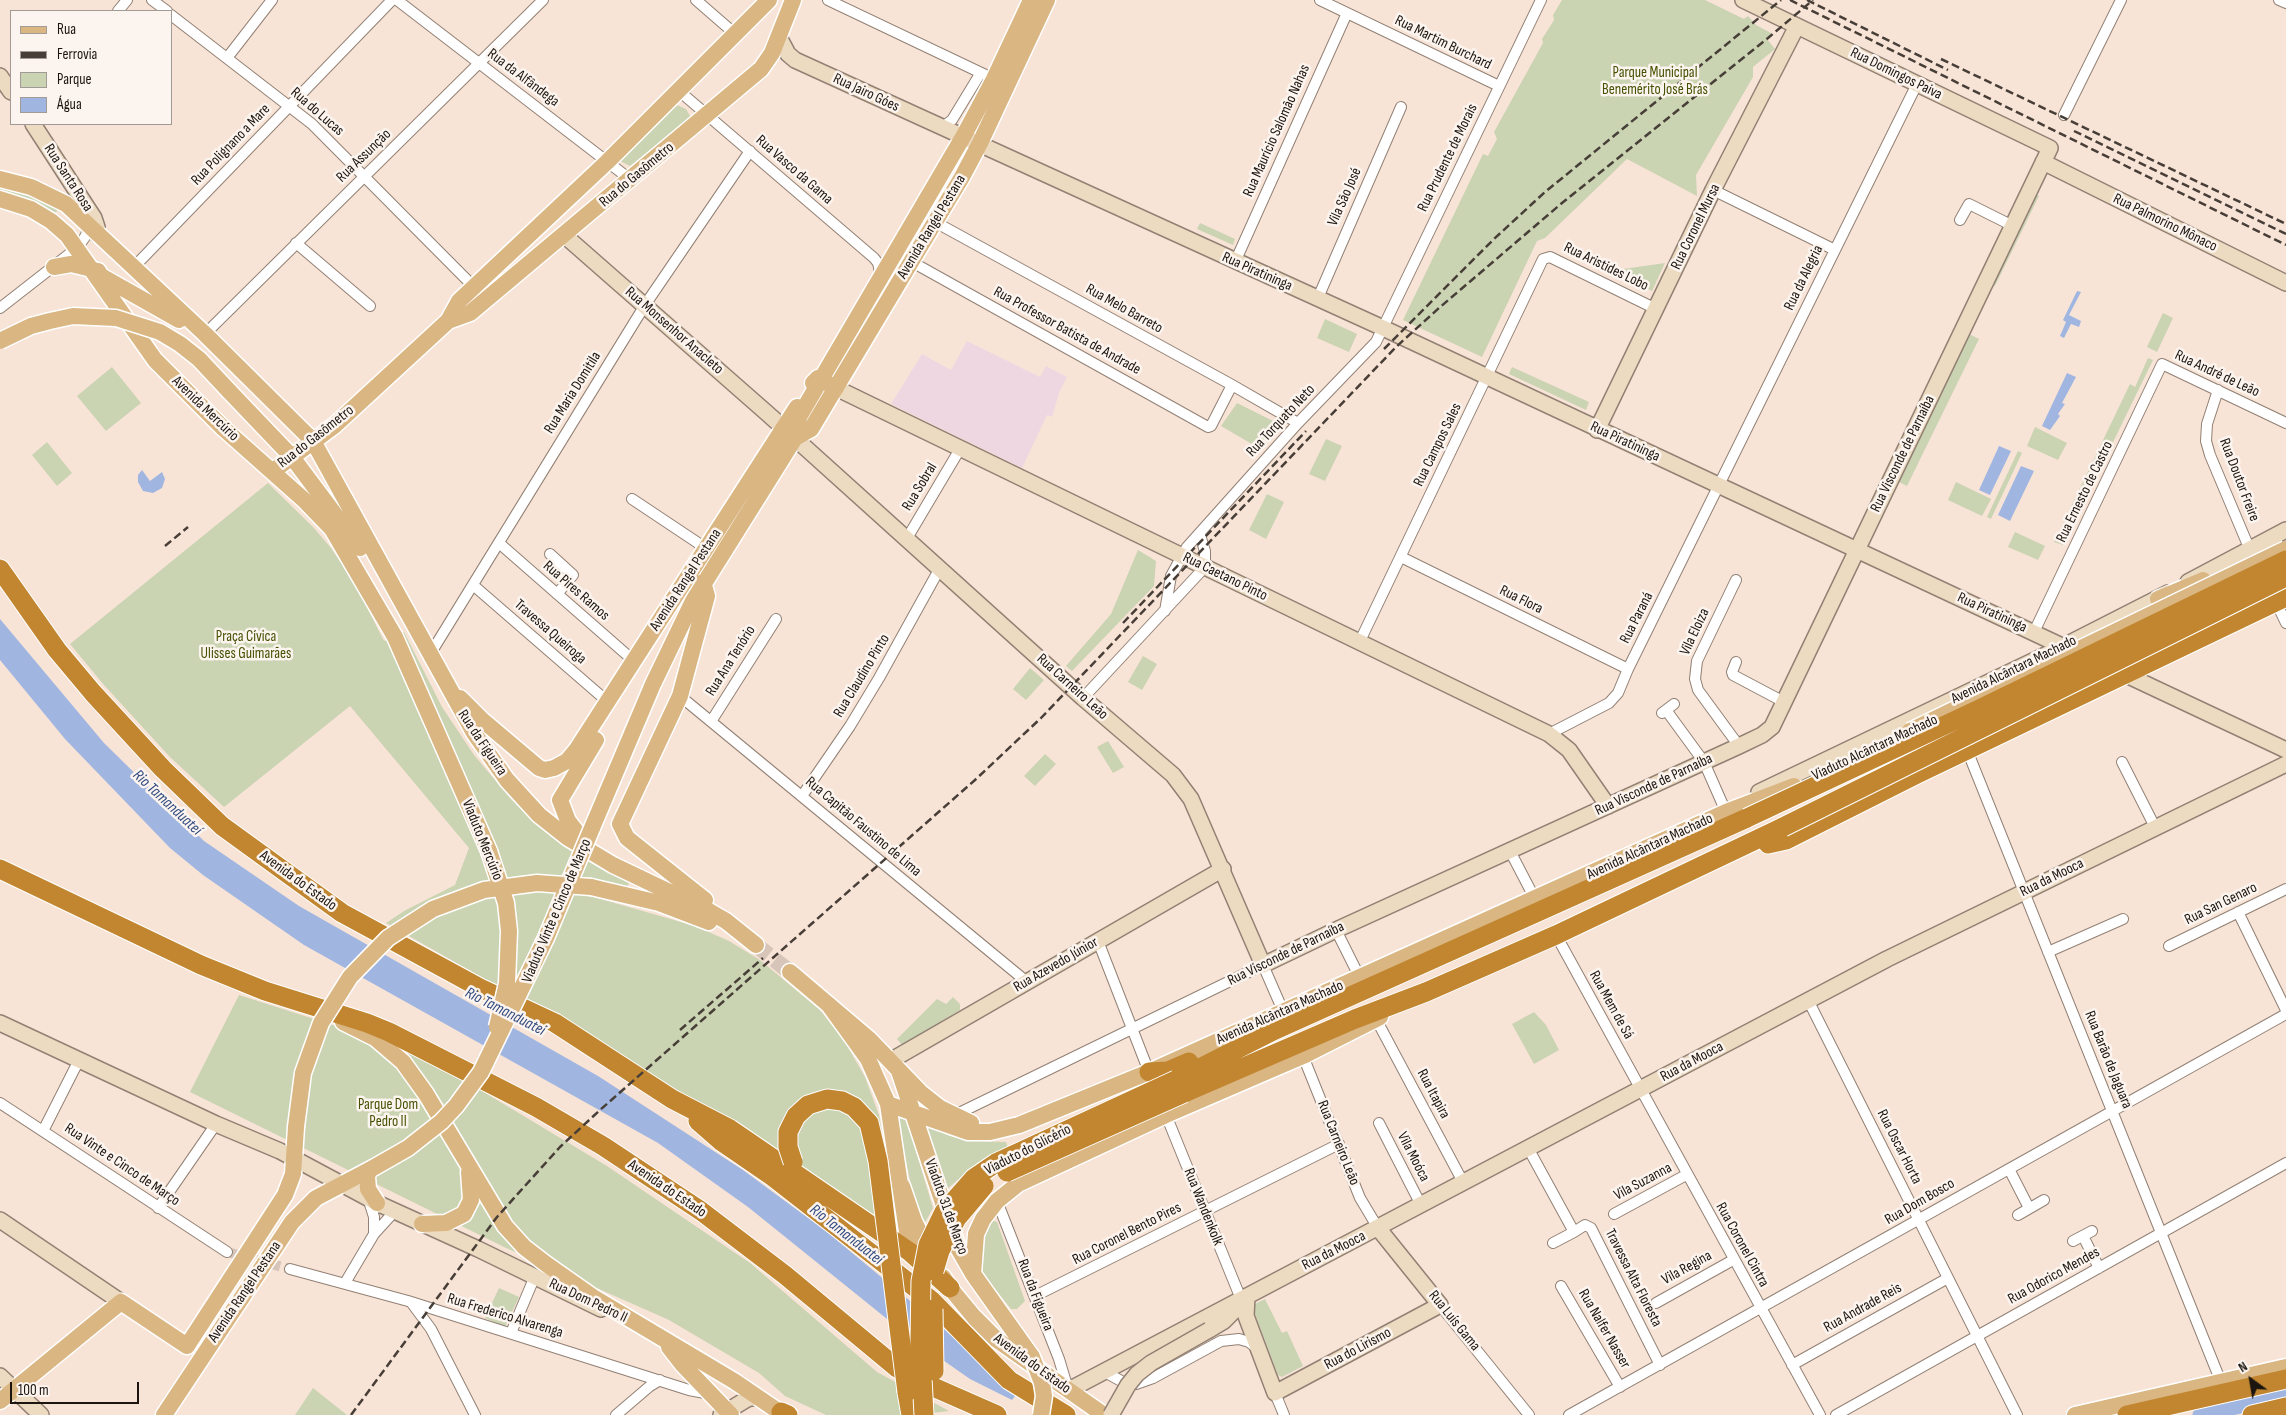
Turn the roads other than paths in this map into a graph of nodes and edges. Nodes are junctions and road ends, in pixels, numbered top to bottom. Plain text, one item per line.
1 (127, 0) edge
2 (152, 0) edge
3 (272, 0) edge
4 (392, 0) edge
5 (397, 0) edge
6 (543, 0) edge
7 (696, 0) edge
8 (769, 0) edge
9 (793, 0) edge
10 (828, 0) edge
11 (1031, 0) edge
12 (1047, 0) edge
13 (1320, 0) edge
14 (1541, 0) edge
15 (1743, 0) edge
16 (2121, 0) edge
17 (2279, 0) edge
18 (2286, 3) edge
19 (119, 10) edge
20 (165, 10) edge
21 (1347, 13) junction
22 (172, 16) edge
23 (1797, 26) junction
24 (734, 33) junction
25 (779, 37) junction
26 (227, 58) junction
27 (479, 64) junction
28 (0, 76) edge
29 (987, 76) junction
30 (1917, 84) junction
31 (1499, 86) junction
32 (678, 90) junction
33 (10, 91) edge
34 (289, 106) junction
35 (1400, 107) dead end
36 (2064, 115) dead end
37 (708, 116) junction
38 (34, 125) edge
39 (941, 128) junction
40 (963, 137) junction
41 (980, 143) junction
42 (2049, 148) joint
43 (750, 151) junction
44 (606, 162) junction
45 (2043, 162) junction
46 (365, 176) junction
47 (0, 179) edge
48 (631, 180) junction
49 (1714, 190) junction
50 (0, 199) edge
51 (1960, 220) dead end
52 (935, 222) junction
53 (92, 226) junction
54 (2013, 226) junction
55 (564, 235) junction
56 (296, 243) junction
57 (78, 248) junction
58 (898, 250) junction
59 (1834, 250) junction
60 (1543, 260) joint
61 (912, 262) junction
62 (1235, 262) junction
63 (90, 265) junction
64 (54, 267) junction
65 (133, 268) junction
66 (882, 278) junction
67 (2286, 283) edge
68 (474, 287) junction
69 (1317, 300) junction
70 (645, 305) junction
71 (370, 306) dead end
72 (0, 308) edge
73 (1656, 309) junction
74 (448, 321) junction
75 (1383, 328) junction
76 (203, 332) junction
77 (0, 341) edge
78 (2162, 364) joint
79 (1487, 378) junction
80 (819, 379) junction
81 (1232, 385) junction
82 (836, 388) junction
83 (2218, 390) junction
84 (1298, 423) junction
85 (2286, 423) edge
86 (1597, 430) junction
87 (789, 433) junction
88 (313, 442) junction
89 (960, 449) junction
90 (292, 457) junction
91 (273, 471) junction
92 (1720, 486) junction
93 (632, 499) dead end
94 (304, 500) junction
95 (2286, 530) edge
96 (1200, 534) junction
97 (353, 537) junction
98 (906, 540) junction
99 (2286, 540) edge
100 (499, 543) junction
101 (707, 548) junction
102 (2286, 549) edge
103 (1857, 550) junction
104 (2250, 550) junction
105 (550, 554) dead end
106 (1181, 556) junction
107 (1400, 557) junction
108 (2286, 560) edge
109 (1206, 567) junction
110 (940, 568) junction
111 (0, 569) edge
112 (2286, 577) edge
113 (1736, 580) dead end
114 (703, 582) junction
115 (473, 585) junction
116 (394, 590) junction
117 (557, 594) junction
118 (2158, 599) junction
119 (2281, 599) edge
120 (693, 601) junction
121 (1165, 611) junction
122 (776, 619) dead end
123 (2116, 620) junction
124 (2286, 622) edge
125 (2034, 632) junction
126 (395, 637) junction
127 (1359, 643) junction
128 (2062, 647) junction
129 (429, 656) junction
130 (2033, 660) junction
131 (2156, 660) junction
132 (634, 661) junction
133 (1736, 662) dead end
134 (1628, 669) junction
135 (2126, 675) junction
136 (444, 683) junction
137 (2085, 695) junction
138 (680, 696) junction
139 (1083, 698) junction
140 (608, 702) junction
141 (1784, 702) junction
142 (1668, 709) dead end
143 (712, 720) junction
144 (1549, 734) junction
145 (1739, 746) junction
146 (1967, 750) junction
147 (2286, 750) edge
148 (1704, 762) junction
149 (2122, 762) dead end
150 (562, 764) junction
151 (2286, 764) edge
152 (573, 778) junction
153 (802, 796) junction
154 (1608, 806) junction
155 (1734, 813) junction
156 (2155, 827) junction
157 (1704, 838) junction
158 (1752, 843) junction
159 (1510, 851) junction
160 (597, 856) junction
161 (0, 869) edge
162 (1223, 869) junction
163 (1688, 873) junction
164 (2286, 889) edge
165 (2024, 892) junction
166 (1535, 899) junction
167 (2238, 912) junction
168 (2123, 919) dead end
169 (726, 921) junction
170 (1336, 930) junction
171 (1556, 935) junction
172 (1098, 941) junction
173 (754, 944) joint
174 (2169, 946) dead end
175 (2048, 952) junction
176 (1263, 965) junction
177 (790, 972) tunnel mouth
178 (1360, 978) junction
179 (1027, 982) junction
180 (1426, 992) junction
181 (1808, 1000) junction
182 (1280, 1004) dead end
183 (829, 1005) junction
184 (309, 1006) junction
185 (2286, 1010) edge
186 (2286, 1014) edge
187 (1376, 1019) junction
188 (0, 1023) edge
189 (1132, 1029) junction
190 (1275, 1030) junction
191 (492, 1054) junction
192 (1303, 1056) junction
193 (78, 1060) junction
194 (894, 1066) junction
195 (1150, 1072) junction
196 (1180, 1086) junction
197 (1640, 1089) junction
198 (672, 1099) junction
199 (0, 1102) edge
200 (888, 1104) junction
201 (2112, 1110) junction
202 (914, 1115) junction
203 (1166, 1115) junction
204 (953, 1116) junction
205 (1378, 1123) dead end
206 (216, 1124) junction
207 (997, 1130) junction
208 (43, 1131) junction
209 (1339, 1144) junction
210 (1528, 1148) junction
211 (296, 1160) junction
212 (2286, 1163) edge
213 (468, 1165) junction
214 (371, 1169) junction
215 (2009, 1169) junction
216 (1686, 1176) junction
217 (804, 1181) junction
218 (1463, 1182) junction
219 (341, 1183) junction
220 (902, 1186) junction
221 (2044, 1200) dead end
222 (997, 1201) junction
223 (382, 1205) junction
224 (1421, 1205) junction
225 (158, 1208) junction
226 (2029, 1208) junction
227 (1204, 1212) junction
228 (1614, 1214) dead end
229 (2018, 1215) dead end
230 (0, 1220) edge
231 (1919, 1220) junction
232 (422, 1224) junction
233 (1378, 1228) junction
234 (2092, 1231) dead end
235 (1574, 1232) junction
236 (2161, 1233) junction
237 (374, 1234) junction
238 (1553, 1242) dead end
239 (227, 1252) tunnel mouth
240 (910, 1252) junction
241 (1733, 1260) junction
242 (2099, 1268) junction
243 (290, 1269) tunnel mouth
244 (535, 1276) junction
245 (976, 1278) junction
246 (1948, 1278) junction
247 (345, 1283) junction
248 (1561, 1286) dead end
249 (950, 1288) junction
250 (1035, 1296) junction
251 (1244, 1298) junction
252 (121, 1302) junction
253 (410, 1302) junction
254 (1656, 1303) dead end
255 (1440, 1304) junction
256 (1762, 1309) junction
257 (615, 1310) junction
258 (943, 1310) junction
259 (1212, 1329) junction
260 (511, 1334) junction
261 (1253, 1335) junction
262 (1977, 1336) junction
263 (663, 1339) junction
264 (187, 1346) junction
265 (1259, 1350) junction
266 (1660, 1365) junction
267 (1792, 1365) junction
268 (2286, 1367) edge
269 (1103, 1371) junction
270 (0, 1376) edge
271 (2286, 1379) edge
272 (660, 1380) junction
273 (2220, 1382) junction
274 (182, 1387) junction
275 (1620, 1387) junction
276 (14, 1390) junction
277 (1069, 1390) junction
278 (1275, 1393) junction
279 (710, 1394) junction
280 (757, 1397) junction
281 (0, 1401) edge
282 (2286, 1407) edge
283 (727, 1414) edge
284 (784, 1414) edge
285 (41, 1415) edge
286 (164, 1415) edge
287 (476, 1415) edge
288 (616, 1415) edge
289 (911, 1415) edge
290 (924, 1415) edge
291 (937, 1415) edge
292 (998, 1415) edge
293 (1041, 1415) edge
294 (1066, 1415) edge
295 (1104, 1415) edge
296 (1112, 1415) edge
297 (1284, 1415) edge
298 (1529, 1415) edge
299 (1569, 1415) edge
300 (1820, 1415) edge
301 (1836, 1415) edge
302 (2017, 1415) edge
303 (2075, 1415) edge
304 (2127, 1415) edge
305 (2252, 1415) edge

1 - 19 street
2 - 20 street
3 - 26 street
4 - 34 street, Rua Polignano a Mare
5 - 27 street, Rua da Alfândega
6 - 27 street, Rua Assunção
7 - 24 street
8 - 24 main road, Rua do Gasômetro
9 - 25 main road, Rua do Gasômetro
10 - 29 street
11 - 29 main road, Avenida Rangel Pestana
12 - 41 main road, Avenida Rangel Pestana
13 - 21 street, Rua Martim Burchard
14 - 31 street, Rua Prudente de Morais
15 - 23 street, Rua Domingos Paiva
16 - 36 street
17 - 18 street
21 - 31 street, Rua Martim Burchard
21 - 62 street, Rua Maurício Salomão Nahas
22 - 26 street, Rua do Lucas
23 - 30 street, Rua Domingos Paiva
23 - 49 street, Rua Coronel Mursa
24 - 32 main road, Rua do Gasômetro
25 - 37 main road, Rua do Gasômetro
25 - 39 street, Rua Jairo Góes
26 - 34 street, Rua do Lucas
27 - 44 street, Rua da Alfândega
27 - 46 street, Rua Assunção
28 - 33 street
29 - 39 street
29 - 40 main road, Avenida Rangel Pestana
30 - 42 street, Rua Domingos Paiva
30 - 59 street, Rua da Alegria
31 - 75 street, Rua Prudente de Morais
32 - 37 street, Rua Vasco da Gama
32 - 44 main road, Rua do Gasômetro
34 - 46 street, Rua do Lucas
34 - 65 street, Rua Polignano a Mare
35 - 69 street, Vila São José
37 - 43 street, Rua Vasco da Gama
37 - 48 main road, Rua do Gasômetro
38 - 53 street, Rua Santa Rosa
39 - 40 street, Rua Jairo Góes
40 - 41 street, Rua Piratininga
40 - 58 main road, Avenida Rangel Pestana
41 - 52 main road, Avenida Rangel Pestana
41 - 62 street, Rua Piratininga
42 - 45 street, Rua Visconde de Parnaíba
43 - 66 street, Rua Vasco da Gama
43 - 70 street, Rua Maria Domitila
44 - 48 street, Rua da Alfândega
44 - 68 main road, Rua do Gasômetro
45 - 54 street, Rua Visconde de Parnaíba
45 - 67 street, Rua Palmorino Mônaco
46 - 56 street, Rua Assunção
46 - 68 street, Rua do Lucas
47 - 53 main road
48 - 55 main road, Rua do Gasômetro
49 - 59 street
49 - 73 street, Rua Coronel Mursa
50 - 57 main road, Avenida Mercúrio
51 - 54 street
52 - 61 main road, Avenida Rangel Pestana
52 - 81 street, Rua Melo Barreto
53 - 57 street
53 - 65 main road
54 - 103 street, Rua Visconde de Parnaíba
55 - 70 street, Rua Monsenhor Anacleto
55 - 74 main road, Rua do Gasômetro
56 - 71 street
56 - 76 street, Rua Assunção
57 - 63 main road, Avenida Mercúrio
57 - 64 street
58 - 61 main road
58 - 66 main road, Avenida Rangel Pestana
59 - 92 street, Rua da Alegria
60 - 73 street, Rua Aristides Lobo
60 - 79 street, Rua Campos Sales
61 - 81 street, Rua Professor Batista de Andrade
61 - 82 main road, Avenida Rangel Pestana
62 - 69 street, Rua Piratininga
63 - 64 main road
63 - 76 main road
63 - 91 main road, Avenida Mercúrio
64 - 72 street
65 - 76 main road
66 - 80 main road, Avenida Rangel Pestana
68 - 74 main road, Rua do Gasômetro
69 - 75 street, Rua Piratininga
70 - 87 street, Rua Monsenhor Anacleto
70 - 100 street, Rua Maria Domitila
73 - 86 street, Rua Coronel Mursa
74 - 88 main road, Rua do Gasômetro
75 - 79 street, Rua Piratininga
75 - 84 street, Rua Torquato Neto
76 - 88 main road
77 - 90 main road, bridge
78 - 83 street, Rua André de Leão
78 - 125 street, Rua Ernesto de Castro
79 - 86 street, Rua Piratininga
79 - 107 street, Rua Campos Sales
80 - 82 main road, Rua Caetano Pinto
80 - 87 main road, Avenida Rangel Pestana
80 - 87 main road, Avenida Rangel Pestana
81 - 84 street, Rua Melo Barreto
82 - 87 main road, Avenida Rangel Pestana
82 - 89 street, Rua Caetano Pinto
83 - 85 street, Rua André de Leão
83 - 104 street, Rua Doutor Freire
84 - 96 street, Rua Torquato Neto
86 - 92 street, Rua Piratininga
87 - 98 street, Rua Carneiro Leão
87 - 101 main road, Avenida Rangel Pestana
87 - 114 main road, Avenida Rangel Pestana
88 - 90 main road, Rua do Gasômetro
88 - 116 main road, Rua da Figueira
89 - 98 street, Rua Sobral
89 - 106 street, Rua Caetano Pinto
90 - 91 main road, Rua do Gasômetro
90 - 97 main road
91 - 94 main road, Avenida Mercúrio
92 - 103 street, Rua Piratininga
92 - 134 street, Rua Paraná
93 - 101 street
94 - 97 main road
94 - 126 main road, Avenida Mercúrio
95 - 104 street, Avenida Alcântara Machado
96 - 106 street, Rua Torquato Neto
96 - 109 street
97 - 116 main road
98 - 110 street, Rua Carneiro Leão
99 - 118 main road
100 - 115 street, Rua Maria Domitila
100 - 117 street, Rua Pires Ramos
101 - 132 main road, Avenida Rangel Pestana
102 - 155 main road, Viaduto Alcântara Machado, bridge
103 - 125 street, Rua Piratininga
103 - 141 street, Rua Visconde de Parnaíba
104 - 118 street, Avenida Alcântara Machado
105 - 117 street
106 - 109 street, Rua Caetano Pinto
106 - 121 street, Rua Torquato Neto
107 - 127 street, Rua Campos Sales
107 - 134 street, Rua Flora
108 - 155 highway, Viaduto Alcântara Machado, bridge
109 - 121 street
109 - 127 street, Rua Caetano Pinto
110 - 139 street, Rua Carneiro Leão
110 - 153 street, Rua Claudino Pinto
111 - 198 highway, Avenida do Estado
112 - 158 highway, Viaduto Alcântara Machado, bridge
113 - 145 street, Vila Eloiza
114 - 120 main road, Viaduto Vinte e Cinco de Março
114 - 138 main road
115 - 129 street, Rua Maria Domitila
115 - 140 street, Travessa Queiroga
116 - 126 main road
116 - 129 main road, Rua da Figueira
117 - 132 street, Rua Pires Ramos
118 - 123 street, Avenida Alcântara Machado
119 - 124 street
119 - 131 highway
120 - 152 main road, Avenida Rangel Pestana
120 - 191 main road, Viaduto Vinte e Cinco de Março, bridge
121 - 139 street
122 - 143 street, Rua Ana Tenório
123 - 128 street, Avenida Alcântara Machado
123 - 131 street
125 - 128 street, Rua Piratininga
125 - 130 street
126 - 191 main road, Viaduto Mercúrio, bridge
127 - 144 street, Rua Caetano Pinto
128 - 130 street, Avenida Alcântara Machado
128 - 135 street, Rua Piratininga
129 - 136 main road, Rua da Figueira
130 - 137 street
130 - 155 street, Avenida Alcântara Machado
131 - 135 highway
132 - 140 main road, Avenida Rangel Pestana
133 - 141 street
134 - 144 street, Rua Paraná
135 - 137 highway
135 - 147 street, Rua Piratininga
136 - 150 main road, Avenida Rangel Pestana
136 - 160 main road, Rua da Figueira
137 - 146 highway
138 - 143 street, Rua Capitão Faustino de Lima
138 - 169 main road
139 - 162 street, Rua Carneiro Leão
140 - 150 main road, Avenida Rangel Pestana
141 - 145 street, Rua Visconde de Parnaíba
142 - 148 street
143 - 153 street, Rua Capitão Faustino de Lima
144 - 154 street, Rua Caetano Pinto
145 - 148 street, Rua Visconde de Parnaíba
146 - 158 highway
146 - 165 street, Rua Barão de Jaguara
148 - 154 street, Rua Visconde de Parnaíba
148 - 155 street
149 - 156 street
150 - 152 main road
151 - 156 street, Rua da Mooca
152 - 160 main road, Avenida Rangel Pestana
153 - 179 street, Rua Capitão Faustino de Lima
154 - 159 street, Rua Visconde de Parnaíba
155 - 157 highway, Avenida Alcântara Machado
155 - 166 main road, Avenida Alcântara Machado
156 - 165 street, Rua da Mooca
157 - 163 highway
157 - 190 highway, Avenida Alcântara Machado
158 - 163 highway
159 - 166 street
159 - 170 street, Rua Visconde de Parnaíba
160 - 169 main road, Rua da Figueira
161 - 184 highway, Avenida do Estado
162 - 172 street, Rua Azevedo Júnior
162 - 176 street, Rua Carneiro Leão
163 - 171 highway
164 - 167 street, Rua San Genaro
165 - 175 street, Rua Barão de Jaguara
165 - 181 street, Rua da Mooca
166 - 178 main road, Avenida Alcântara Machado
167 - 174 street, Rua San Genaro
167 - 185 street
168 - 175 street
169 - 173 main road, Rua da Figueira
170 - 176 street, Rua Visconde de Parnaíba
170 - 178 street
171 - 180 highway
171 - 197 street, Rua Mem de Sá
172 - 179 street, Rua Azevedo Júnior
172 - 189 street
173 - 211 main road, Avenida Rangel Pestana, bridge
175 - 201 street, Rua Barão de Jaguara
176 - 182 street, Rua Carneiro Leão
176 - 189 street, Rua Visconde de Parnaíba
177 - 183 main road
178 - 195 main road, Avenida Alcântara Machado
179 - 194 street, Rua Azevedo Júnior
180 - 187 main road
180 - 196 highway
181 - 197 street, Rua da Mooca
181 - 231 street, Rua Oscar Horta
183 - 194 main road
183 - 200 main road
184 - 213 main road, Avenida do Estado
184 - 292 highway, Avenida do Estado
186 - 201 street, Rua Dom Bosco
187 - 192 main road
187 - 218 street, Rua Itapira
188 - 193 street
189 - 195 street
189 - 204 street, Rua Visconde de Parnaíba
190 - 195 highway
190 - 196 highway, Avenida Alcântara Machado
191 - 214 main road, Viaduto Vinte e Cinco de Março, bridge
192 - 203 main road
192 - 209 street, Rua Carneiro Leão
193 - 206 street
193 - 208 street
194 - 202 main road, Viaduto 31 de Março
194 - 204 main road
195 - 207 main road, Avenida Alcântara Machado
196 - 290 highway, Viaduto do Glicério, bridge
196 - 291 highway, Viaduto do Glicério, bridge
197 - 210 street, Rua da Mooca
197 - 216 street, Rua Coronel Cintra
198 - 217 highway, Avenida do Estado
198 - 258 highway, Avenida do Estado
199 - 208 street, Rua Vinte e Cinco de Março
200 - 202 main road
200 - 220 main road
201 - 215 street, Rua Dom Bosco
201 - 236 street, Rua Barão de Jaguara
202 - 207 main road
202 - 245 main road, Viaduto 31 de Março
203 - 222 main road
203 - 227 street, Rua Wandenkolk
204 - 207 main road
205 - 224 street, Vila Moóca
206 - 211 street
206 - 225 street
208 - 225 street, Rua Vinte e Cinco de Março
209 - 227 street, Rua Coronel Bento Pires
209 - 233 street, Rua Carneiro Leão
210 - 218 street, Rua da Mooca
210 - 235 street
211 - 219 street
211 - 264 main road, Avenida Rangel Pestana
212 - 236 street, Rua Odorico Mendes
213 - 232 main road
213 - 257 main road, Avenida do Estado
214 - 219 main road, Viaduto Vinte e Cinco de Março
214 - 223 main road
215 - 226 street
215 - 231 street, Rua Dom Bosco
216 - 228 street, Vila Suzanna
216 - 241 street, Rua Coronel Cintra
217 - 240 highway, Avenida do Estado
217 - 289 highway, bridge
218 - 224 street, Rua da Mooca
219 - 223 street
219 - 274 main road, Avenida Rangel Pestana
220 - 240 main road
220 - 249 main road
221 - 226 street
222 - 245 main road
222 - 250 street, Rua da Figueira
223 - 232 street, Rua Dom Pedro II
223 - 237 street
223 - 237 street
224 - 233 street, Rua da Mooca
225 - 239 street, Rua Vinte e Cinco de Março
226 - 229 street
227 - 250 street, Rua Coronel Bento Pires
227 - 251 street, Rua Wandenkolk
230 - 252 street
231 - 246 street, Rua Oscar Horta
231 - 256 street, Rua Dom Bosco
232 - 244 street, Rua Dom Pedro II
233 - 251 street, Rua da Mooca
233 - 255 street, Rua Luís Gama
234 - 242 street
235 - 238 street
235 - 266 street, Travessa Alta Floresta
236 - 242 street, Rua Odorico Mendes
236 - 273 street, Rua Barão de Jaguara
237 - 247 street
240 - 249 highway, Avenida do Estado
240 - 258 highway
241 - 254 street, Vila Regina
241 - 256 street, Rua Coronel Cintra
242 - 262 street, Rua Odorico Mendes
243 - 247 street, Rua Frederico Alvarenga
244 - 257 street, Rua Dom Pedro II
244 - 260 street
245 - 293 main road, Viaduto 31 de Março, bridge
246 - 262 street, Rua Oscar Horta
246 - 267 street, Rua Andrade Reis
247 - 253 street, Rua Frederico Alvarenga
248 - 275 street, Rua Nalfer Nasser
249 - 277 main road, Avenida do Estado
250 - 277 street, Rua da Figueira
251 - 259 street
251 - 261 street, Rua Wandenkolk
251 - 269 street, Rua da Mooca
252 - 264 main road
252 - 276 main road
253 - 260 street, Rua Frederico Alvarenga
253 - 287 street
255 - 278 street, Rua do Lirismo
255 - 298 street, Rua Luís Gama
256 - 266 street, Rua Dom Bosco
256 - 267 street, Rua Coronel Cintra
257 - 263 main road, Rua Dom Pedro II
258 - 294 highway, Avenida do Estado
259 - 261 street
259 - 296 street, bridge
260 - 272 street, Rua Frederico Alvarenga
261 - 265 street, Rua Wandenkolk
262 - 301 street, Rua Odorico Mendes
262 - 302 street, Rua Oscar Horta
263 - 279 main road
263 - 280 main road, Rua Dom Pedro II
264 - 274 main road
265 - 269 street
265 - 278 street, Rua Wandenkolk
266 - 275 street, Rua Dom Bosco
267 - 300 street, Rua Coronel Cintra
268 - 273 main road
269 - 277 street, Rua da Mooca
270 - 276 street
271 - 304 highway
272 - 279 street, Rua Frederico Alvarenga
272 - 288 street
273 - 303 main road
274 - 286 main road, Avenida Rangel Pestana
275 - 299 street, Rua Dom Bosco
276 - 281 main road
276 - 285 street
277 - 295 main road, Avenida do Estado
278 - 297 street, Rua Wandenkolk
279 - 283 main road
280 - 283 street
280 - 284 main road, Rua Dom Pedro II
282 - 305 highway

